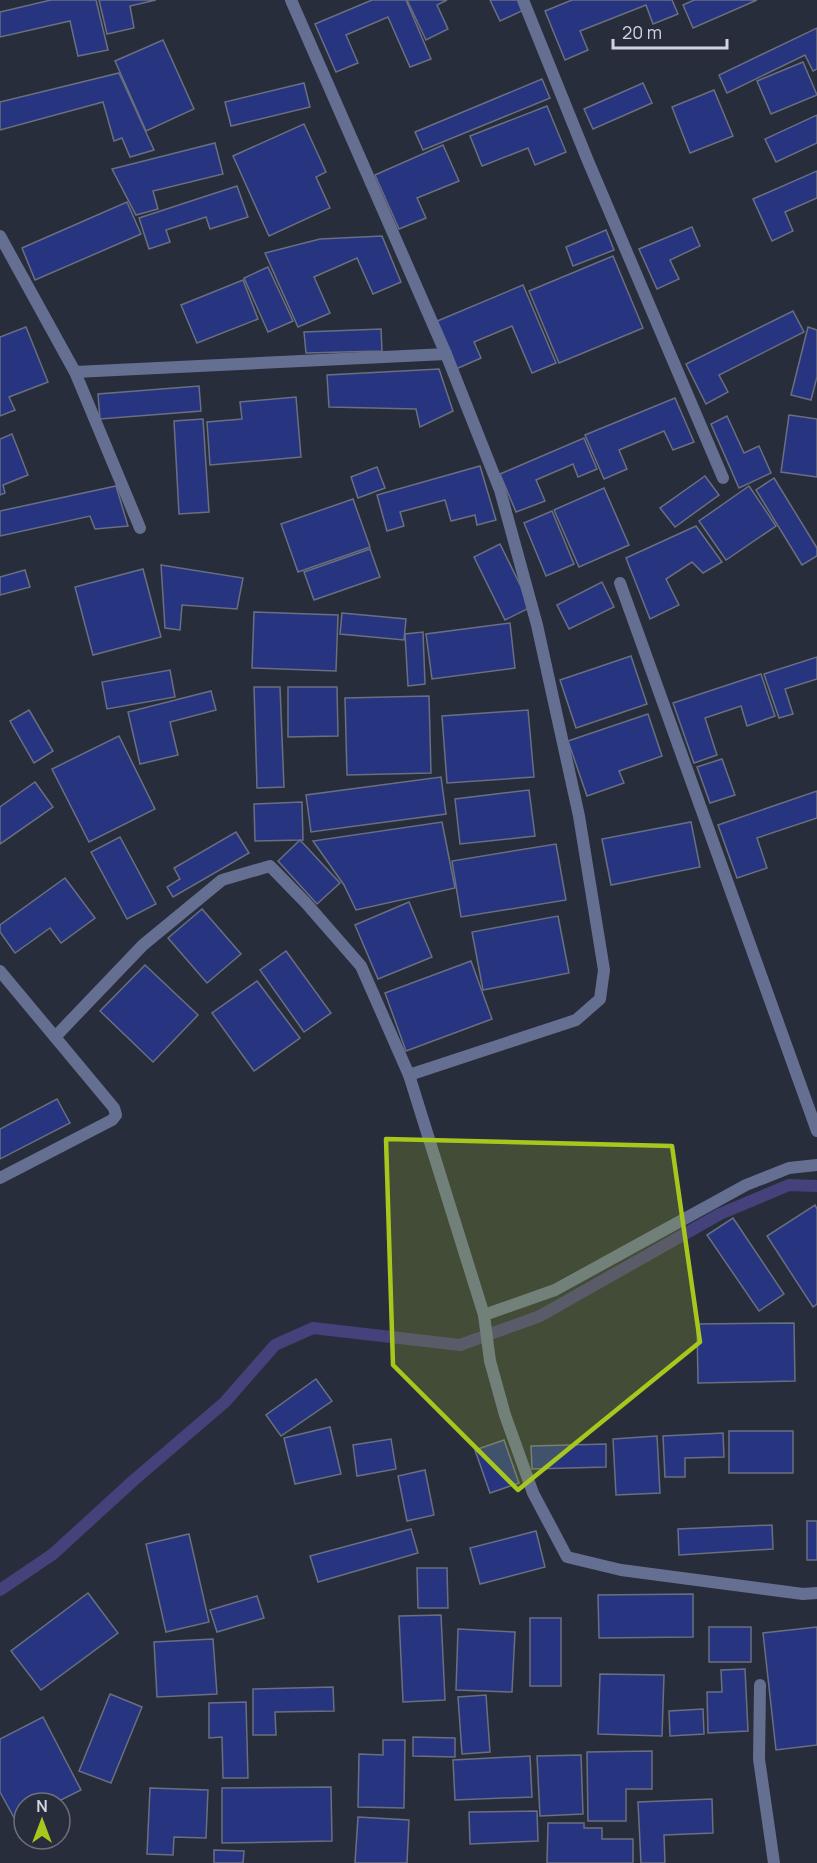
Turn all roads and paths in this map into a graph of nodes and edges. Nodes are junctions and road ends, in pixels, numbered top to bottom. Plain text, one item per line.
1 (291, 0) edge
2 (523, 0) edge
3 (0, 236) edge
4 (446, 354) junction
5 (75, 372) junction
6 (723, 478) dead end
7 (140, 528) dead end
8 (620, 583) dead end
9 (0, 971) edge
10 (55, 1037) junction
11 (409, 1075) junction
12 (817, 1131) edge
13 (817, 1165) edge
14 (0, 1178) edge
15 (484, 1315) junction
16 (817, 1593) edge
17 (760, 1685) dead end
18 (774, 1863) edge

1 - 4 street
2 - 6 street
3 - 5 street
4 - 5 street
4 - 11 street
5 - 7 street
8 - 12 street
9 - 10 street
10 - 11 street
10 - 14 street
11 - 15 street
13 - 15 street
15 - 16 street
17 - 18 street

